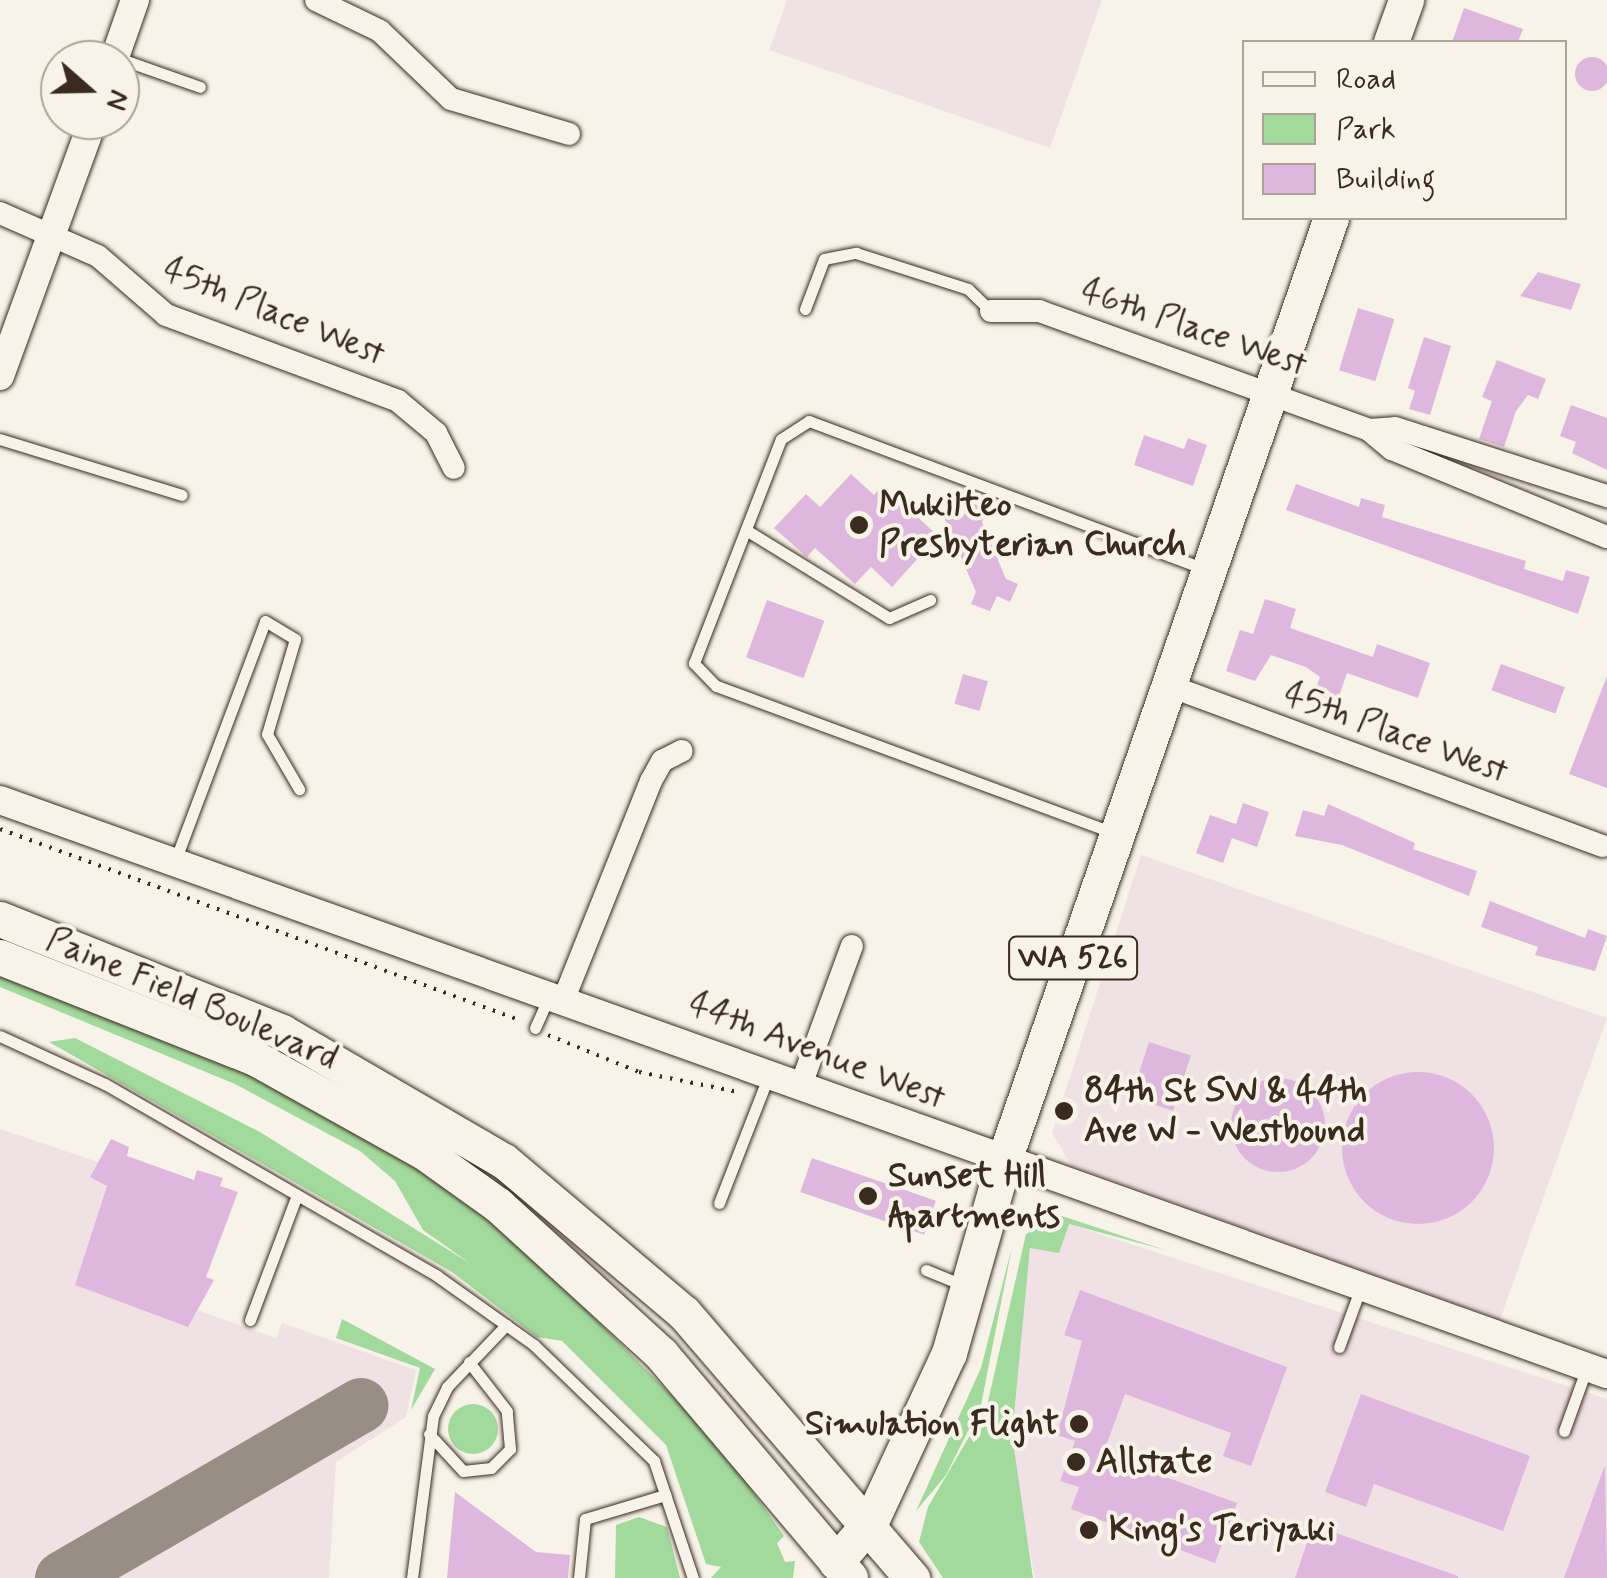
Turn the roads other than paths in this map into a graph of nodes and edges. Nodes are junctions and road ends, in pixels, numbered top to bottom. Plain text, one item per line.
1 (135, 0) edge
2 (316, 0) edge
3 (1406, 0) edge
4 (121, 40) edge
5 (1393, 40) edge
6 (140, 67) edge
7 (200, 87) dead end
8 (569, 134) dead end
9 (86, 140) edge
10 (0, 213) edge
11 (1330, 220) edge
12 (53, 233) junction
13 (806, 309) dead end
14 (991, 312) joint
15 (0, 376) edge
16 (1270, 392) junction
17 (1370, 430) junction
18 (0, 438) edge
19 (454, 468) dead end
20 (182, 495) dead end
21 (1607, 496) edge
22 (746, 530) junction
23 (1607, 537) edge
24 (1206, 570) junction
25 (930, 600) dead end
26 (1166, 686) junction
27 (682, 751) dead end
28 (300, 789) dead end
29 (0, 800) edge
30 (1115, 834) junction
31 (1602, 846) dead end
32 (175, 861) junction
33 (0, 919) edge
34 (852, 946) dead end
35 (0, 957) edge
36 (558, 994) junction
37 (535, 1028) road end
38 (0, 1036) edge
39 (770, 1073) junction
40 (801, 1085) junction
41 (1004, 1160) junction
42 (296, 1200) junction
43 (719, 1203) dead end
44 (926, 1270) dead end
45 (1361, 1287) junction
46 (968, 1288) junction
47 (250, 1320) dead end
48 (506, 1325) junction
49 (1339, 1347) dead end
50 (469, 1362) junction
51 (1597, 1370) edge
52 (1564, 1430) dead end
53 (429, 1434) junction
54 (665, 1495) junction
55 (871, 1522) junction
56 (836, 1573) edge
57 (412, 1578) edge
58 (578, 1578) edge
59 (694, 1578) edge
60 (912, 1578) edge

1 - 4 street
2 - 8 street
3 - 5 main road
6 - 7 lane
9 - 12 street
10 - 12 street, 45th Place West
11 - 16 main road, WA 526
12 - 15 street
12 - 19 street, 45th Place West
13 - 14 lane
14 - 16 street, 46th Place West
16 - 17 street, 46th Place West
16 - 24 main road, WA 526
17 - 21 street, 46th Place West
17 - 23 street, 46th Place West
18 - 20 lane
22 - 24 lane
22 - 25 lane
22 - 30 lane
24 - 26 main road, WA 526
26 - 30 main road, WA 526
26 - 31 street, 45th Place West
27 - 36 street
28 - 32 lane
29 - 32 street, 44th Avenue West
30 - 41 main road, WA 526
32 - 36 street, 44th Avenue West
33 - 55 main road, Paine Field Boulevard
34 - 40 street
35 - 56 main road, Paine Field Boulevard
36 - 37 lane
36 - 39 street, 44th Avenue West
38 - 42 lane
39 - 40 street, 44th Avenue West
39 - 43 lane
40 - 41 street, 44th Avenue West
41 - 45 street, 44th Avenue West
41 - 46 main road, WA 526
42 - 47 lane
42 - 48 lane
44 - 46 lane
45 - 49 lane
45 - 51 street, 44th Avenue West
46 - 55 main road, WA 526
48 - 50 lane
48 - 54 lane
50 - 53 lane
50 - 53 lane
51 - 52 lane
53 - 57 lane
54 - 58 lane
54 - 59 lane
55 - 56 main road, WA 526
55 - 60 main road, Paine Field Boulevard

